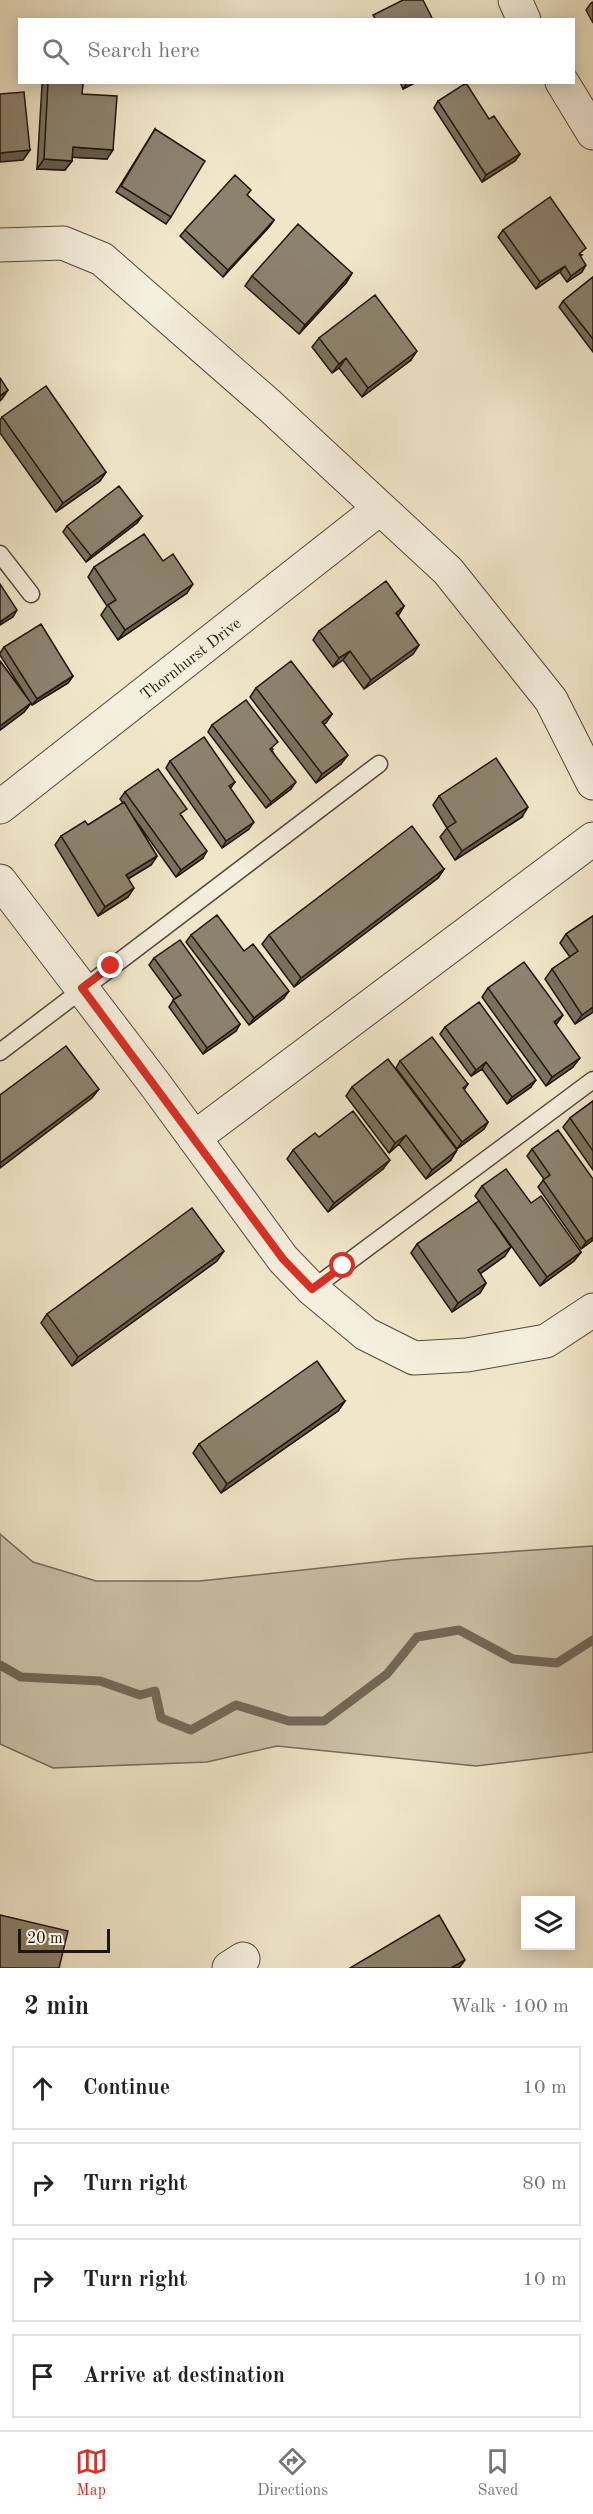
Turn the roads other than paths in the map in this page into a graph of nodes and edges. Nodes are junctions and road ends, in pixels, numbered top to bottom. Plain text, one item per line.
1 (515, 0) edge
2 (523, 18) edge
3 (563, 84) edge
4 (593, 133) edge
5 (0, 245) edge
6 (379, 509) junction
7 (0, 554) edge
8 (31, 594) dead end
9 (379, 764) dead end
10 (593, 783) edge
11 (0, 807) edge
12 (593, 839) edge
13 (0, 881) edge
14 (82, 988) junction
15 (0, 1052) edge
16 (593, 1080) edge
17 (194, 1138) junction
18 (312, 1289) junction
19 (593, 1310) edge

1 - 2 street
3 - 4 street
5 - 6 street
6 - 10 street
6 - 11 street, Thornhurst Drive
7 - 8 lane
9 - 14 lane
12 - 17 street
13 - 14 street
14 - 15 lane
14 - 17 street
16 - 18 lane
17 - 18 street
18 - 19 street

